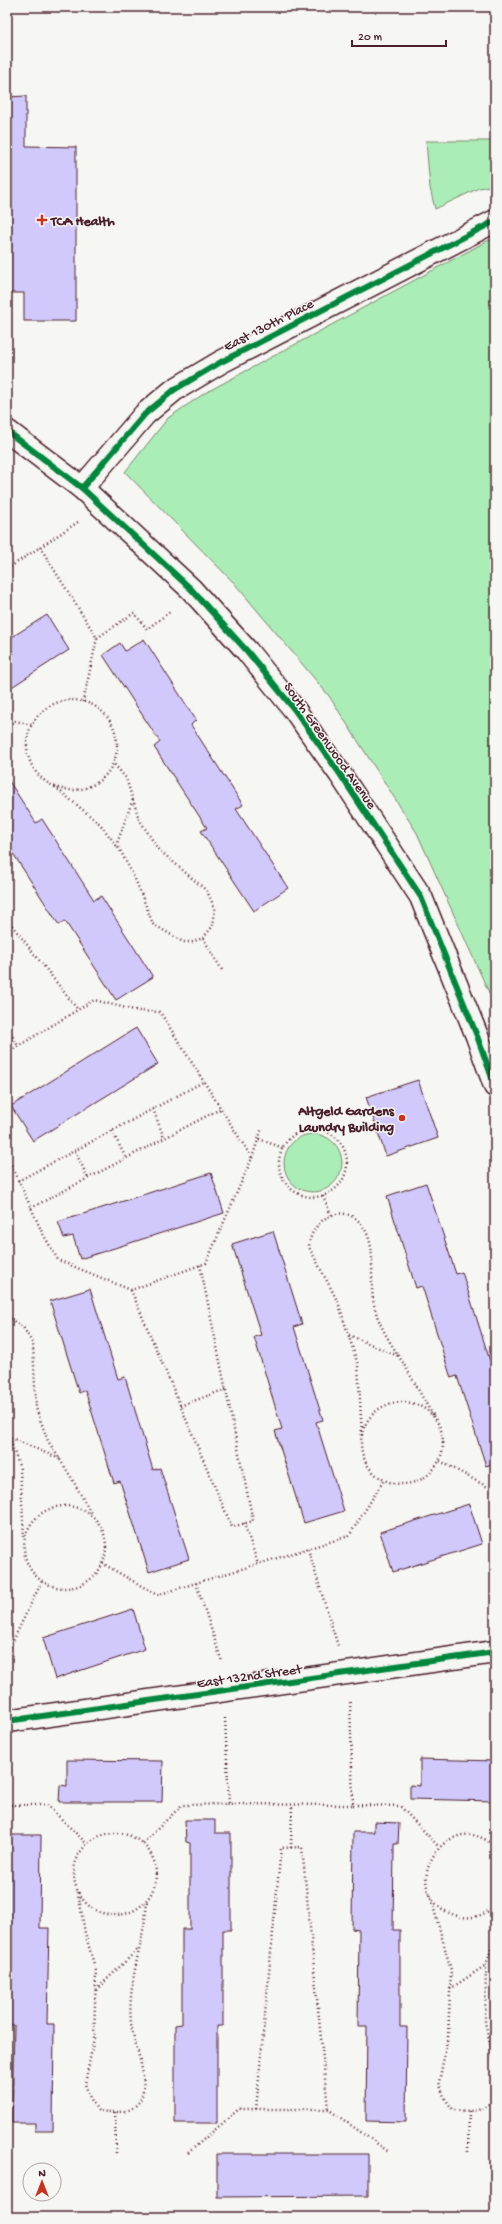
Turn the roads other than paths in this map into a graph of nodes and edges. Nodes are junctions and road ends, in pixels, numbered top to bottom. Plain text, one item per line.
1 (495, 221) edge
2 (7, 431) edge
3 (82, 488) junction
4 (495, 1086) edge
5 (495, 1652) edge
6 (7, 1721) edge

1 - 3 street, East 130th Place
2 - 3 street, South Greenwood Avenue
3 - 4 street, South Greenwood Avenue
5 - 6 street, East 132nd Street

